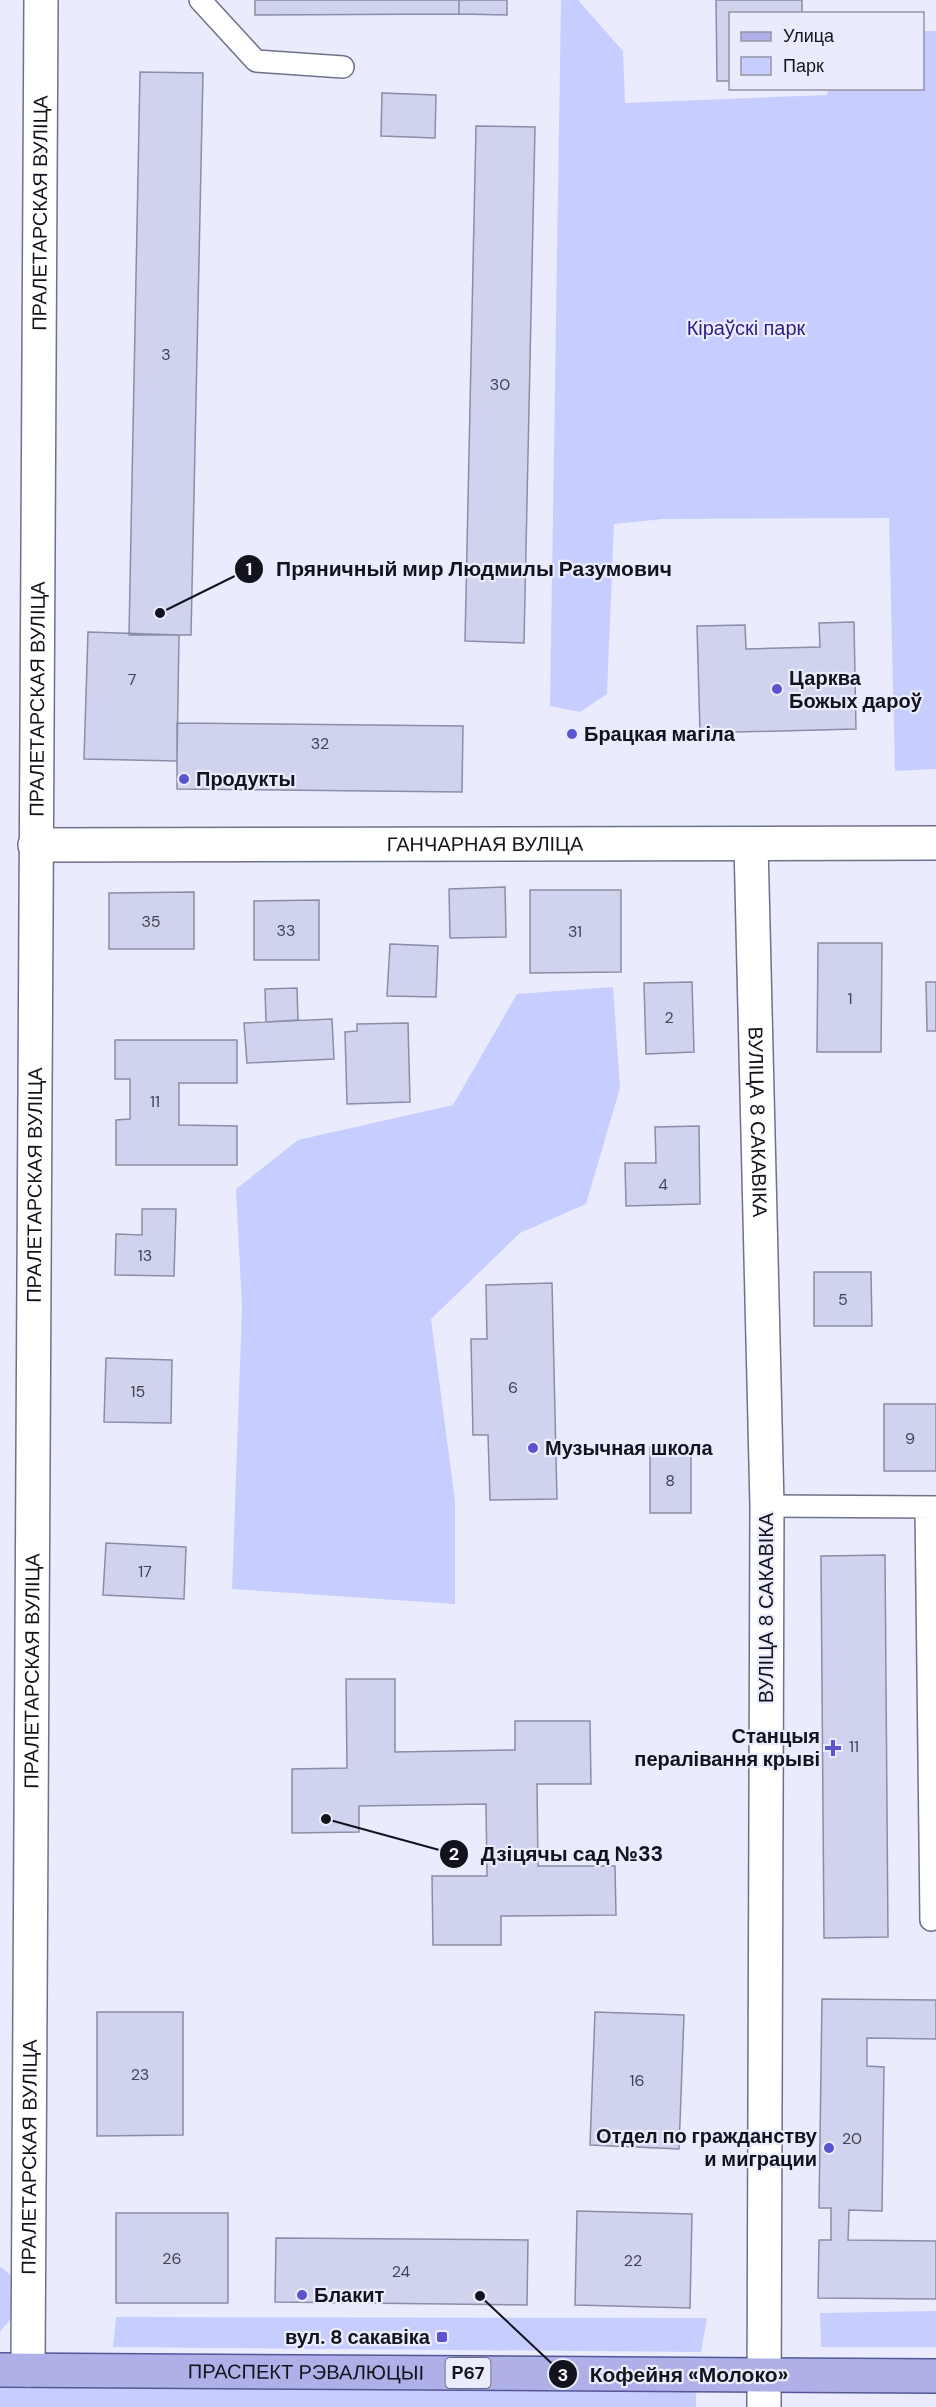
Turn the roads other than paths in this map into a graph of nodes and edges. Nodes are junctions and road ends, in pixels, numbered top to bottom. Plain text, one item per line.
1 (41, 0) edge
2 (200, 0) edge
3 (343, 67) dead end
4 (936, 843) edge
5 (751, 844) junction
6 (35, 845) junction
7 (766, 1506) junction
8 (931, 1507) edge
9 (931, 1920) dead end
10 (14, 2370) edge
11 (764, 2375) junction
12 (936, 2376) edge
13 (764, 2407) edge

1 - 6 street, ПРАЛЕТАРСКАЯ ВУЛІЦА
2 - 3 lane
4 - 5 street, ГАНЧАРНАЯ ВУЛІЦА
5 - 6 street, ГАНЧАРНАЯ ВУЛІЦА
5 - 7 street, ВУЛІЦА 8 САКАВІКА
6 - 10 street, ПРАЛЕТАРСКАЯ ВУЛІЦА
7 - 8 lane
7 - 11 street, ВУЛІЦА 8 САКАВІКА
8 - 9 lane
10 - 11 main road, ПРАСПЕКТ РЭВАЛЮЦЫІ / Р67
11 - 12 main road, ПРАСПЕКТ РЭВАЛЮЦЫІ / Р67
11 - 13 street, ВУЛІЦА 8 САКАВІКА

